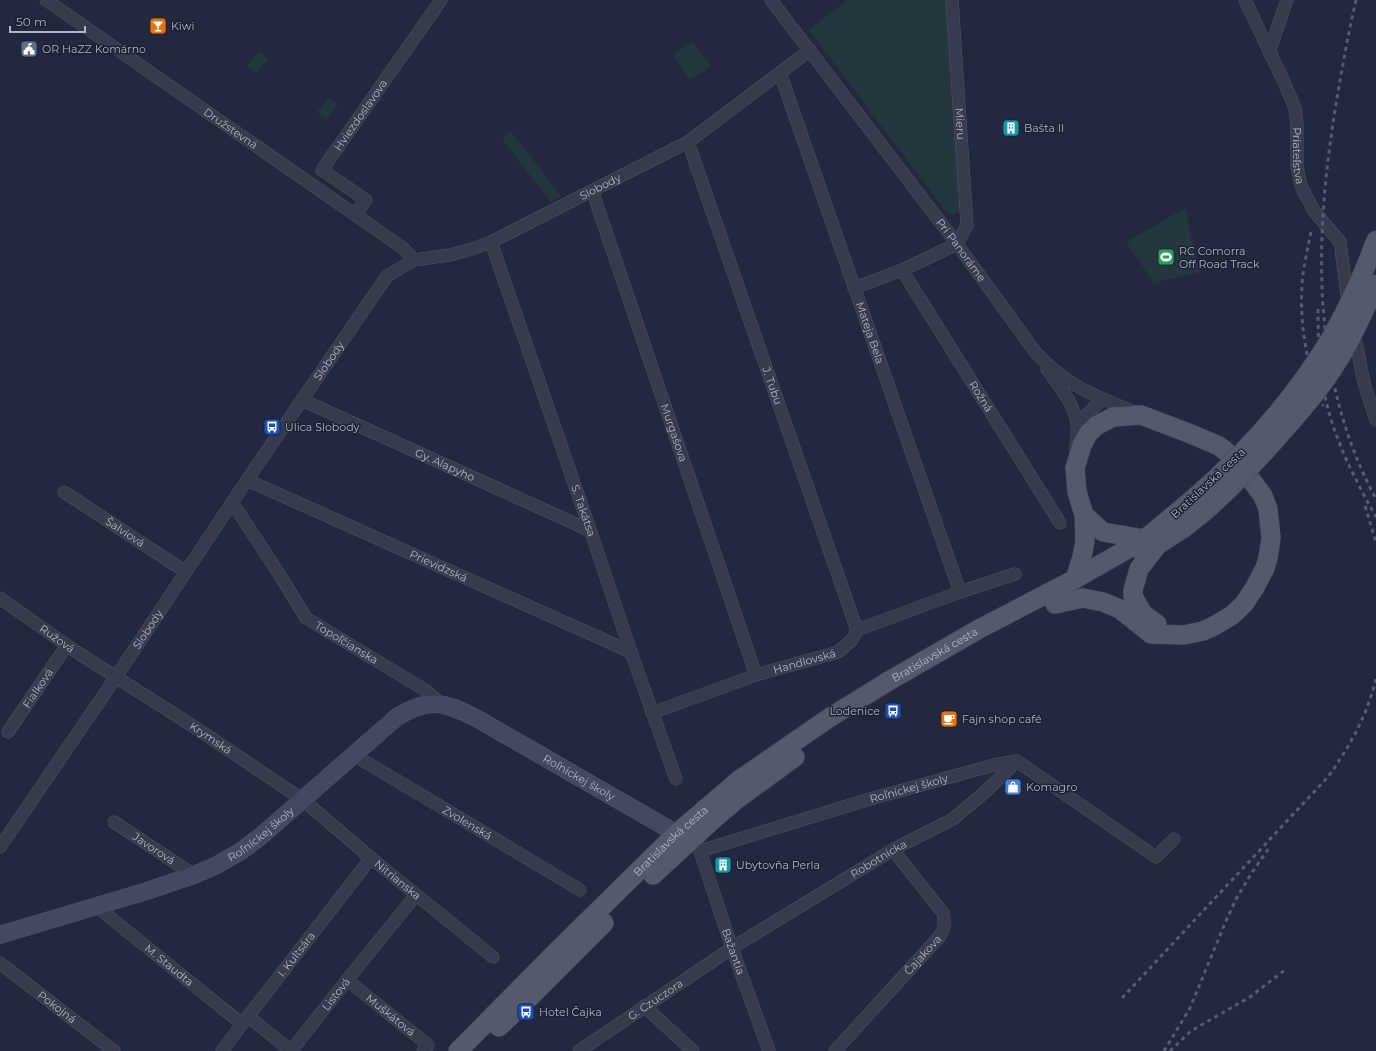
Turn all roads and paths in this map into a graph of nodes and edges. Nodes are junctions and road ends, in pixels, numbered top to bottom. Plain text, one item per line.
1 (46, 0) edge
2 (440, 0) edge
3 (771, 0) edge
4 (952, 0) edge
5 (1245, 0) edge
6 (1287, 0) edge
7 (810, 50) junction
8 (1269, 52) junction
9 (780, 73) junction
10 (688, 142) junction
11 (593, 190) junction
12 (355, 215) junction
13 (1376, 240) edge
14 (491, 242) junction
15 (957, 244) junction
16 (414, 260) junction
17 (902, 270) junction
18 (1376, 284) edge
19 (854, 288) junction
20 (1036, 353) junction
21 (1102, 399) junction
22 (302, 400) junction
23 (1141, 415) junction
24 (1376, 420) edge
25 (1078, 424) junction
26 (1096, 426) junction
27 (1074, 468) junction
28 (246, 480) junction
29 (64, 492) dead end
30 (232, 502) junction
31 (1198, 506) junction
32 (1084, 515) junction
33 (1060, 523) dead end
34 (589, 530) junction
35 (1150, 543) junction
36 (186, 572) junction
37 (1015, 574) dead end
38 (1075, 579) junction
39 (960, 592) junction
40 (0, 598) edge
41 (1055, 604) junction
42 (857, 630) junction
43 (1173, 634) junction
44 (66, 644) junction
45 (630, 652) junction
46 (756, 674) junction
47 (116, 677) junction
48 (440, 704) junction
49 (652, 713) junction
50 (8, 732) dead end
51 (354, 755) junction
52 (1017, 761) junction
53 (676, 778) dead end
54 (303, 800) junction
55 (114, 822) dead end
56 (1174, 839) dead end
57 (688, 842) junction
58 (0, 847) edge
59 (894, 849) junction
60 (371, 858) junction
61 (194, 875) junction
62 (580, 890) dead end
63 (416, 895) junction
64 (96, 906) junction
65 (0, 935) edge
66 (732, 948) junction
67 (493, 957) dead end
68 (0, 963) edge
69 (347, 980) junction
70 (644, 1006) junction
71 (245, 1020) junction
72 (114, 1051) edge
73 (222, 1051) edge
74 (423, 1051) edge
75 (458, 1051) edge
76 (473, 1051) edge
77 (579, 1051) edge
78 (693, 1051) edge
79 (769, 1051) edge
80 (835, 1051) edge

1 - 12 street, Družstevná
2 - 12 street, Hviezdoslavova
3 - 7 street, Pri Panoráme
4 - 15 street, Mieru
5 - 8 street, Priateľstva
6 - 8 street
7 - 9 street, Slobody
7 - 15 street, Pri Panoráme
8 - 24 street, Priateľstva
9 - 10 street, Slobody
9 - 19 street, Mateja Bela
10 - 11 street, Slobody
10 - 42 street, J. Tubu
11 - 14 street, Slobody
11 - 46 street, Murgašova
12 - 16 street, Družstevná
13 - 31 main road, Bratislavská cesta, bridge
14 - 16 street, Slobody
14 - 34 street, S. Takátsa
15 - 17 street
15 - 20 street, Pri Panoráme
16 - 22 street, Slobody
17 - 19 street
17 - 33 street, Rožná
18 - 31 main road, Bratislavská cesta, bridge
19 - 39 street, Mateja Bela
20 - 21 street, Pri Panoráme
20 - 25 street
21 - 23 street, Pri Panoráme
21 - 25 street
21 - 26 street
22 - 28 street, Slobody
22 - 34 street, Gy. Alapyho
23 - 26 main road
23 - 43 main road
25 - 27 street
26 - 27 main road
27 - 32 main road
28 - 30 street, Slobody
28 - 45 street, Prievidzská
29 - 36 street, Šalviová
30 - 36 street, Slobody
30 - 48 street, Topoľčianska
31 - 35 main road, Bratislavská cesta
32 - 35 main road
32 - 38 main road
34 - 45 street, S. Takátsa
35 - 38 main road, Bratislavská cesta
35 - 41 main road, Bratislavská cesta
35 - 43 main road
36 - 47 street, Slobody
37 - 39 street
38 - 57 main road, Bratislavská cesta
39 - 42 street
40 - 44 street, Ružová
41 - 43 main road
41 - 57 main road, Bratislavská cesta
42 - 46 street, Handlovská
44 - 47 street, Ružová
44 - 50 street, Fialková
45 - 49 street, S. Takátsa
46 - 49 street, Handlovská
47 - 54 street, Krymská
47 - 58 street, Slobody
48 - 51 main road, Roľníckej školy
48 - 57 main road, Roľníckej školy
49 - 53 street, S. Takátsa
51 - 54 main road, Roľníckej školy
51 - 62 street, Zvolenská
52 - 56 street
52 - 57 street, Roľníckej školy
52 - 59 street, Robotnícka
54 - 60 street, Nitrianska
54 - 61 main road, Roľníckej školy
55 - 61 street, Javorová
57 - 66 street, Bažantia
57 - 75 main road, Bratislavská cesta
57 - 76 main road, Bratislavská cesta
59 - 66 street, Robotnícka
59 - 80 street, Čajakova
60 - 63 street, Nitrianska
60 - 71 street, I. Kultsára
61 - 64 main road, Roľníckej školy
63 - 67 street, Nitrianska
63 - 69 street, Listová
64 - 65 main road, Roľníckej školy
64 - 71 street, M. Staudta
66 - 70 street, G. Czuczora
66 - 79 street, Bažantia
68 - 72 street, Pokojná
69 - 71 street, Listová
69 - 74 street, Muškátová
70 - 77 street, G. Czuczora
70 - 78 street
71 - 73 street, I. Kultsára

